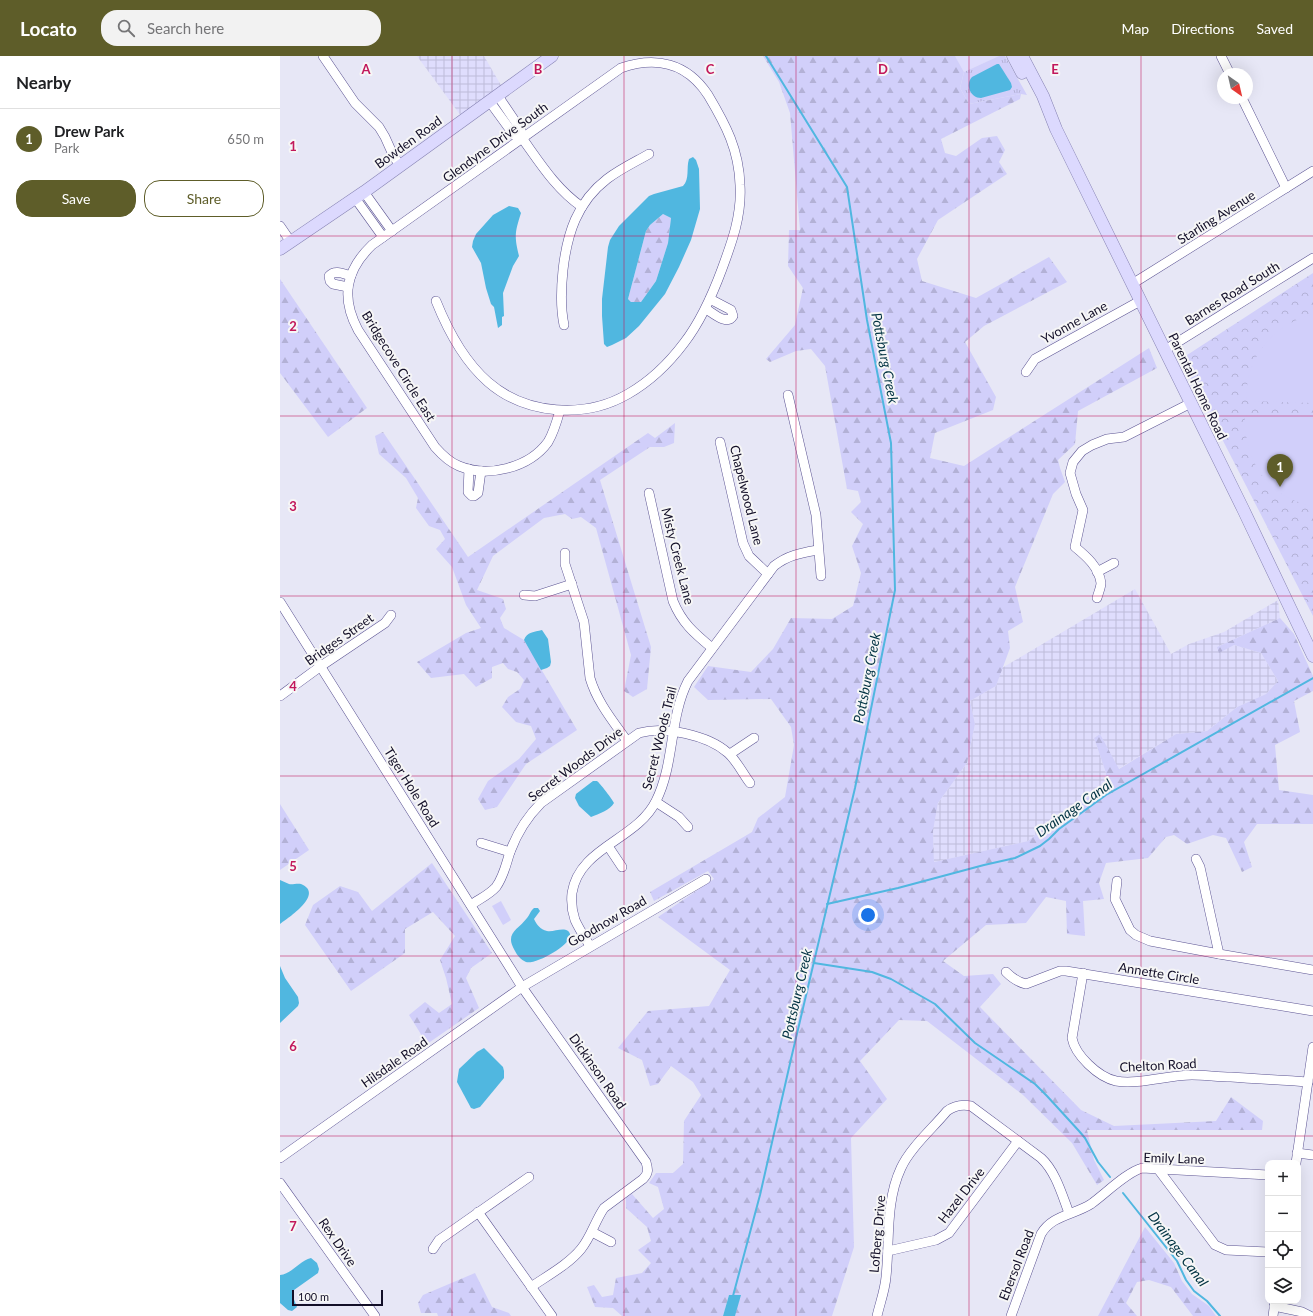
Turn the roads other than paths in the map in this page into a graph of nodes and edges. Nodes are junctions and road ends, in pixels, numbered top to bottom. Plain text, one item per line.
1 (323, 56) edge
2 (552, 56) edge
3 (1013, 56) edge
4 (1022, 56) edge
5 (1221, 56) edge
6 (1227, 68) edge
7 (494, 99) junction
8 (1245, 104) edge
9 (1056, 129) junction
10 (522, 138) junction
11 (649, 154) dead end
12 (400, 165) junction
13 (1313, 172) edge
14 (1286, 188) junction
15 (360, 195) junction
16 (582, 207) junction
17 (280, 226) edge
18 (392, 231) junction
19 (383, 238) junction
20 (291, 242) junction
21 (280, 249) edge
22 (1313, 258) edge
23 (351, 276) junction
24 (1132, 284) junction
25 (348, 287) junction
26 (710, 299) junction
27 (436, 301) dead end
28 (1140, 301) junction
29 (706, 309) junction
30 (564, 324) dead end
31 (1165, 350) junction
32 (1026, 372) dead end
33 (788, 395) dead end
34 (1191, 403) junction
35 (560, 410) junction
36 (720, 442) dead end
37 (469, 469) junction
38 (481, 471) junction
39 (649, 494) dead end
40 (818, 550) junction
41 (565, 553) dead end
42 (1114, 563) dead end
43 (1097, 572) junction
44 (768, 574) junction
45 (821, 576) dead end
46 (572, 584) junction
47 (524, 595) dead end
48 (1097, 598) dead end
49 (280, 602) edge
50 (391, 615) dead end
51 (712, 648) junction
52 (1313, 656) edge
53 (321, 666) junction
54 (280, 696) edge
55 (674, 732) junction
56 (754, 738) dead end
57 (627, 741) junction
58 (730, 754) junction
59 (750, 783) dead end
60 (656, 802) junction
61 (688, 828) dead end
62 (481, 843) dead end
63 (608, 846) junction
64 (510, 852) junction
65 (1196, 859) dead end
66 (622, 867) dead end
67 (706, 879) dead end
68 (1117, 881) dead end
69 (470, 905) junction
70 (590, 946) junction
71 (1219, 954) junction
72 (1313, 970) edge
73 (1006, 972) dead end
74 (1083, 973) junction
75 (522, 987) junction
76 (1313, 1012) edge
77 (1313, 1047) edge
78 (1308, 1082) junction
79 (1018, 1141) junction
80 (1297, 1153) junction
81 (1313, 1155) edge
82 (280, 1158) edge
83 (1296, 1160) edge
84 (1158, 1169) junction
85 (1265, 1175) edge
86 (529, 1177) dead end
87 (280, 1183) edge
88 (478, 1212) junction
89 (1070, 1213) junction
90 (592, 1232) junction
91 (611, 1242) dead end
92 (433, 1249) dead end
93 (888, 1251) junction
94 (1265, 1252) edge
95 (531, 1287) junction
96 (1275, 1304) edge
97 (1278, 1304) edge
98 (375, 1316) edge
99 (552, 1316) edge
100 (877, 1316) edge
101 (1011, 1316) edge
102 (1273, 1316) edge
103 (1310, 1316) edge

1 - 12 street
2 - 7 main road, Bowden Road
3 - 9 main road, Parental Home Road
4 - 9 main road, Parental Home Road
5 - 6 street
7 - 10 street
7 - 12 main road, Bowden Road
8 - 14 street
9 - 24 main road, Parental Home Road
10 - 16 street
10 - 18 street, Glendyne Drive South
10 - 26 street, Glendyne Drive South
11 - 16 street
12 - 15 main road, Bowden Road
13 - 14 street, Starling Avenue
14 - 24 street, Starling Avenue
15 - 18 street
15 - 19 street
15 - 20 main road, Bowden Road
16 - 30 street
17 - 20 street
18 - 19 street, Glendyne Drive South
19 - 23 street, Glendyne Drive South
20 - 21 main road, Bowden Road
22 - 31 street, Barnes Road South
23 - 25 street, Bridgecove Circle East
23 - 25 street
24 - 28 main road, Parental Home Road
25 - 37 street, Bridgecove Circle East
26 - 29 street
26 - 29 street
27 - 35 street
28 - 31 main road, Parental Home Road
28 - 32 street, Yvonne Lane
29 - 35 street
31 - 34 main road, Parental Home Road
33 - 40 street
34 - 43 street
34 - 52 main road, Parental Home Road
35 - 38 street, Bridgecove Circle East
36 - 44 street, Chapelwood Lane
37 - 38 street, Bridgecove Circle East
37 - 38 street
39 - 51 street, Misty Creek Lane
40 - 44 street
40 - 45 street
41 - 46 street
42 - 43 street
43 - 48 street
44 - 51 street
46 - 47 street
46 - 57 street
49 - 53 street, Tiger Hole Road
50 - 53 street, Bridges Street
51 - 55 street, Secret Woods Trail
53 - 54 street, Bridges Street
53 - 69 street, Tiger Hole Road
55 - 57 street, Secret Woods Drive
55 - 58 street, Secret Woods Drive
55 - 60 street, Secret Woods Trail
56 - 58 street
57 - 64 street, Secret Woods Drive
58 - 59 street
60 - 61 street
60 - 63 street, Secret Woods Trail
62 - 64 street
63 - 66 street
63 - 70 street, Secret Woods Trail
64 - 69 street, Secret Woods Drive
65 - 71 street
67 - 70 street, Goodnow Road
68 - 71 street
69 - 75 street, Tiger Hole Road
70 - 75 street, Goodnow Road
71 - 72 street
73 - 74 street, Annette Circle
74 - 76 street, Annette Circle
74 - 78 street, Chelton Road
75 - 82 street, Hilsdale Road
75 - 90 street, Dickinson Road
77 - 78 street
78 - 80 street
79 - 89 street
79 - 93 street, Hazel Drive
79 - 93 street, Lofberg Drive
80 - 81 street
80 - 83 street
84 - 85 street, Emily Lane
84 - 89 street, Emily Lane
84 - 94 street
86 - 88 street
87 - 98 street, Rex Drive
88 - 92 street
88 - 95 street
89 - 101 street, Ebersol Road
90 - 91 street
90 - 95 street
93 - 100 street, Lofberg Drive
95 - 99 street
96 - 102 street
97 - 103 street

